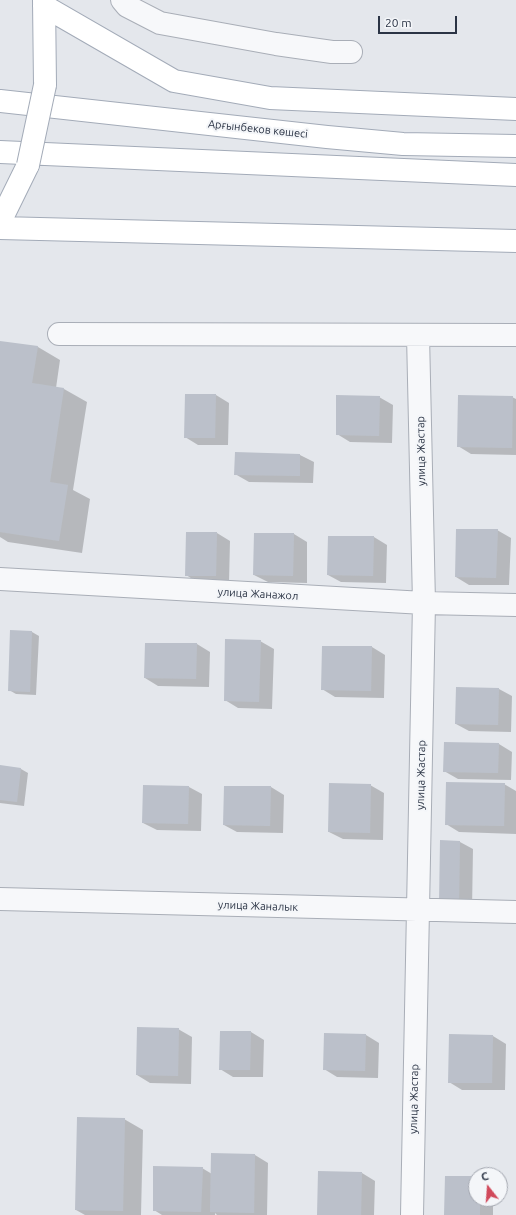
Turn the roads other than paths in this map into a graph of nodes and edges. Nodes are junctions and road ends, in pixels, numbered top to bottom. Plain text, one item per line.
1 (122, 0) edge
2 (44, 3) edge
3 (351, 52) dead end
4 (0, 101) edge
5 (516, 109) edge
6 (516, 146) edge
7 (0, 152) edge
8 (516, 175) edge
9 (0, 222) edge
10 (0, 228) edge
11 (516, 241) edge
12 (59, 334) dead end
13 (418, 335) junction
14 (516, 335) edge
15 (0, 579) edge
16 (424, 603) junction
17 (516, 605) edge
18 (0, 899) edge
19 (418, 911) junction
20 (516, 912) edge
21 (412, 1215) edge

1 - 3 street
2 - 5 main road
2 - 9 main road, bridge
4 - 6 main road, Арғынбеков көшесі
7 - 8 main road
10 - 11 main road
12 - 13 street
13 - 14 street
13 - 16 street, улица Жастар
15 - 16 street, улица Жанажол
16 - 17 street, улица Жанажол
16 - 19 street, улица Жастар
18 - 19 street, улица Жаналык
19 - 20 street, улица Жаналык
19 - 21 street, улица Жастар

